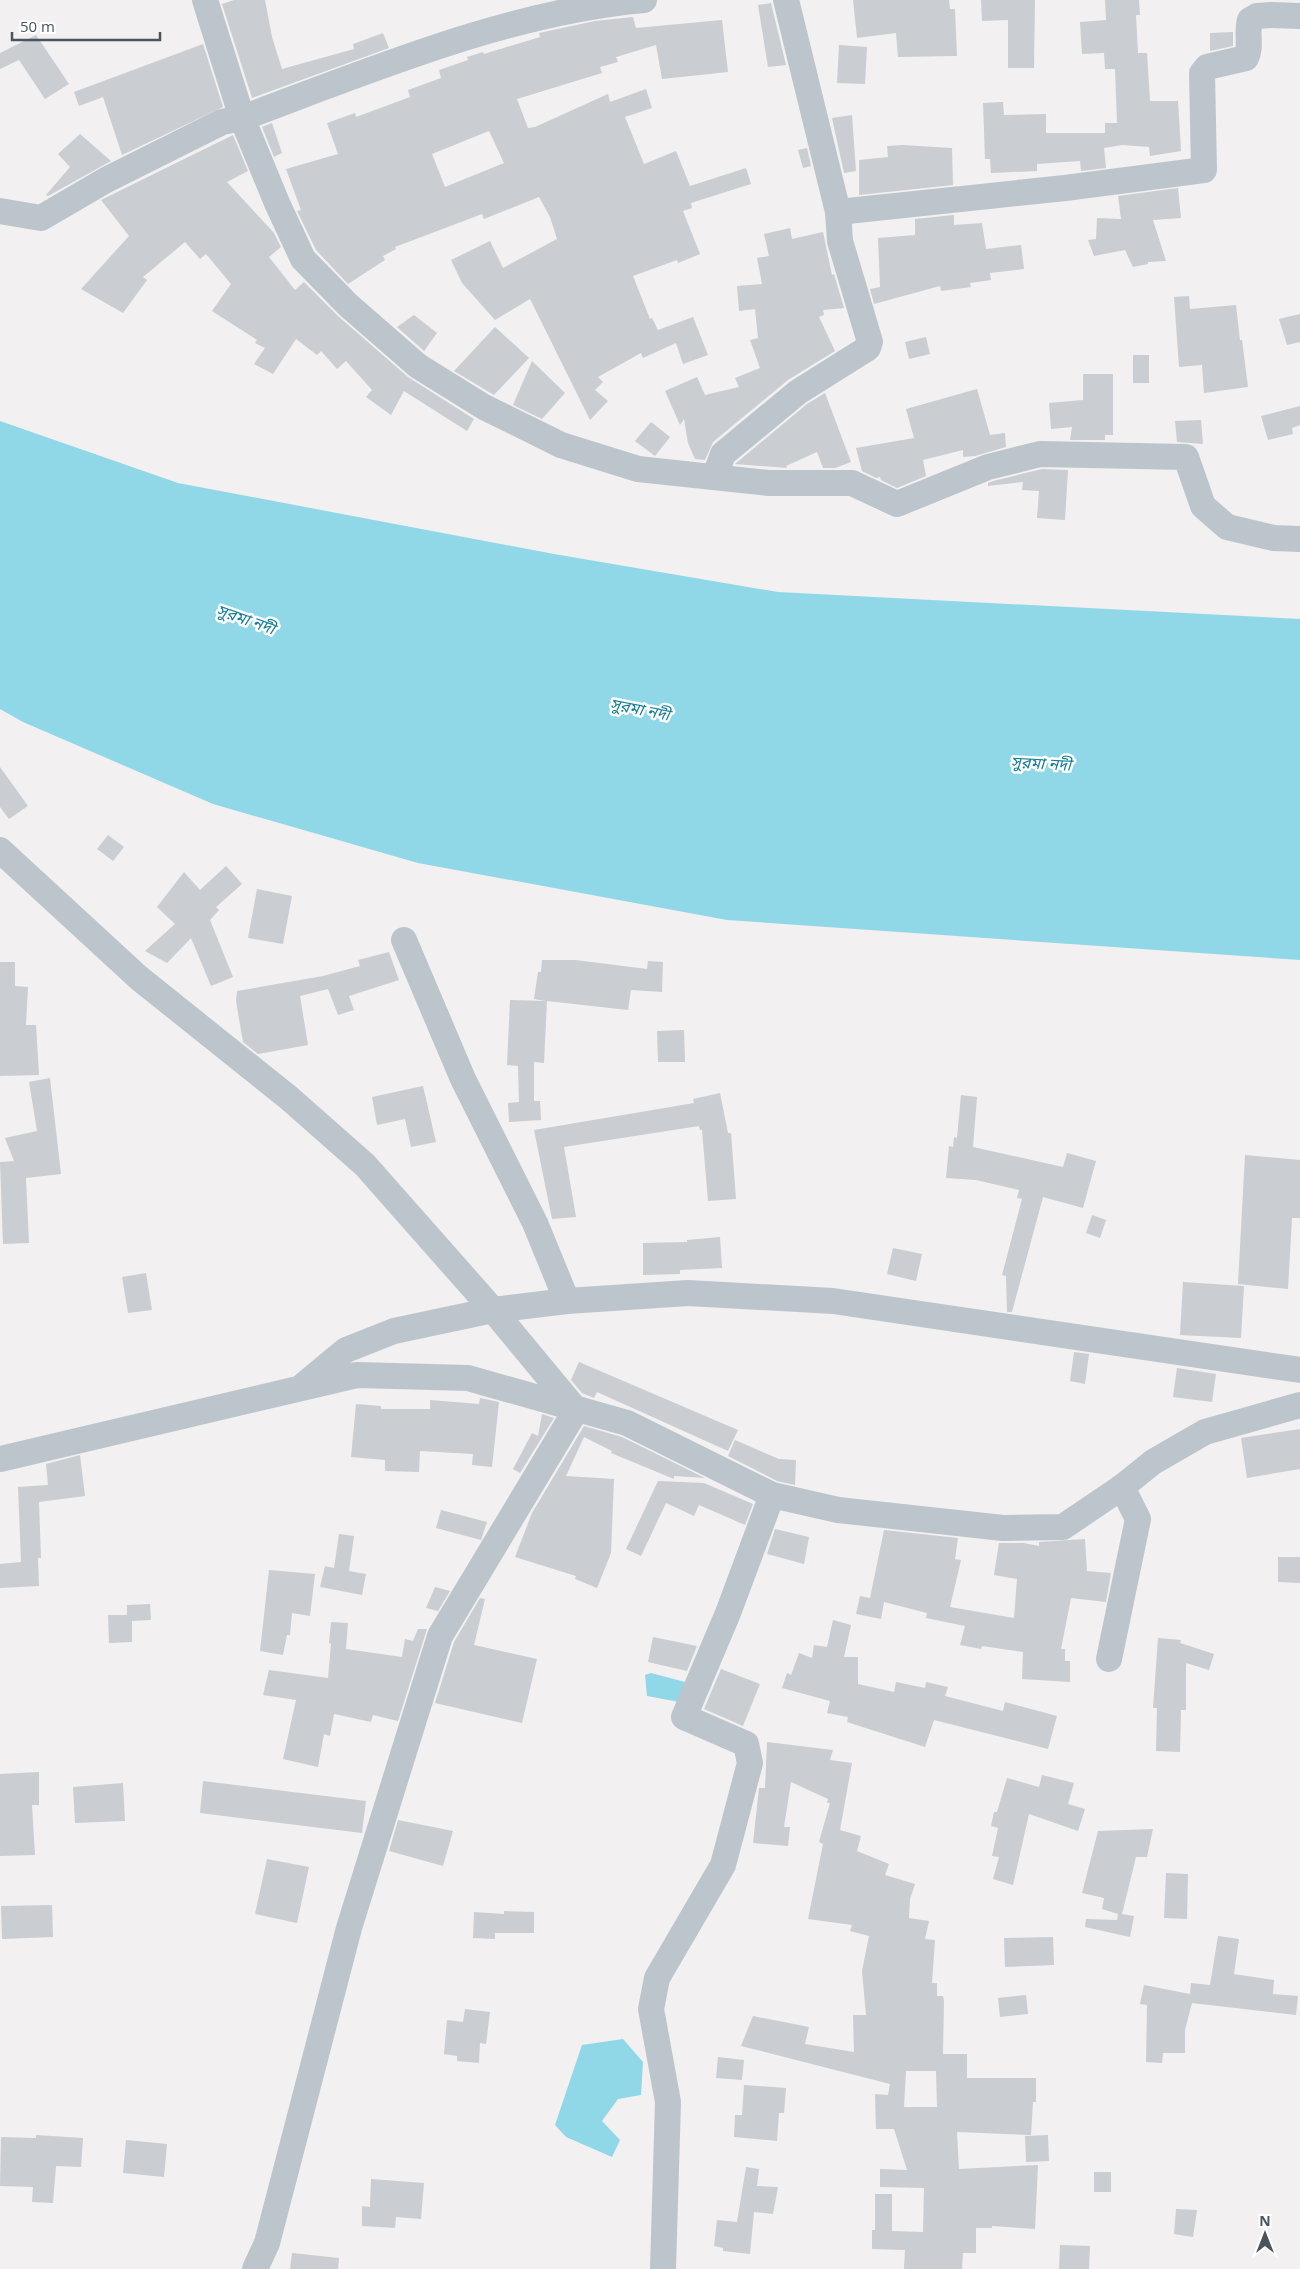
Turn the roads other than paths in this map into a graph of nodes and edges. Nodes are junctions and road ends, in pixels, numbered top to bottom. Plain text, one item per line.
1 (205, 0) edge
2 (644, 0) edge
3 (786, 0) edge
4 (1300, 16) edge
5 (242, 118) junction
6 (0, 211) edge
7 (838, 212) junction
8 (715, 476) junction
9 (1300, 539) edge
10 (0, 850) edge
11 (404, 940) dead end
12 (567, 1301) junction
13 (493, 1310) junction
14 (1300, 1370) edge
15 (301, 1387) junction
16 (1300, 1405) edge
17 (576, 1410) junction
18 (0, 1458) edge
19 (1122, 1487) junction
20 (772, 1495) junction
21 (1109, 1659) dead end
22 (255, 2269) edge
23 (663, 2269) edge

1 - 5 street
2 - 5 street
3 - 7 street
4 - 7 street
5 - 6 street
5 - 8 street
7 - 8 street
8 - 9 street
10 - 13 street
11 - 12 street
12 - 13 street
12 - 14 street
13 - 15 street
13 - 17 street
15 - 17 street
15 - 18 street
16 - 19 street
17 - 20 street
17 - 22 street
19 - 20 street
19 - 21 street
20 - 23 street

